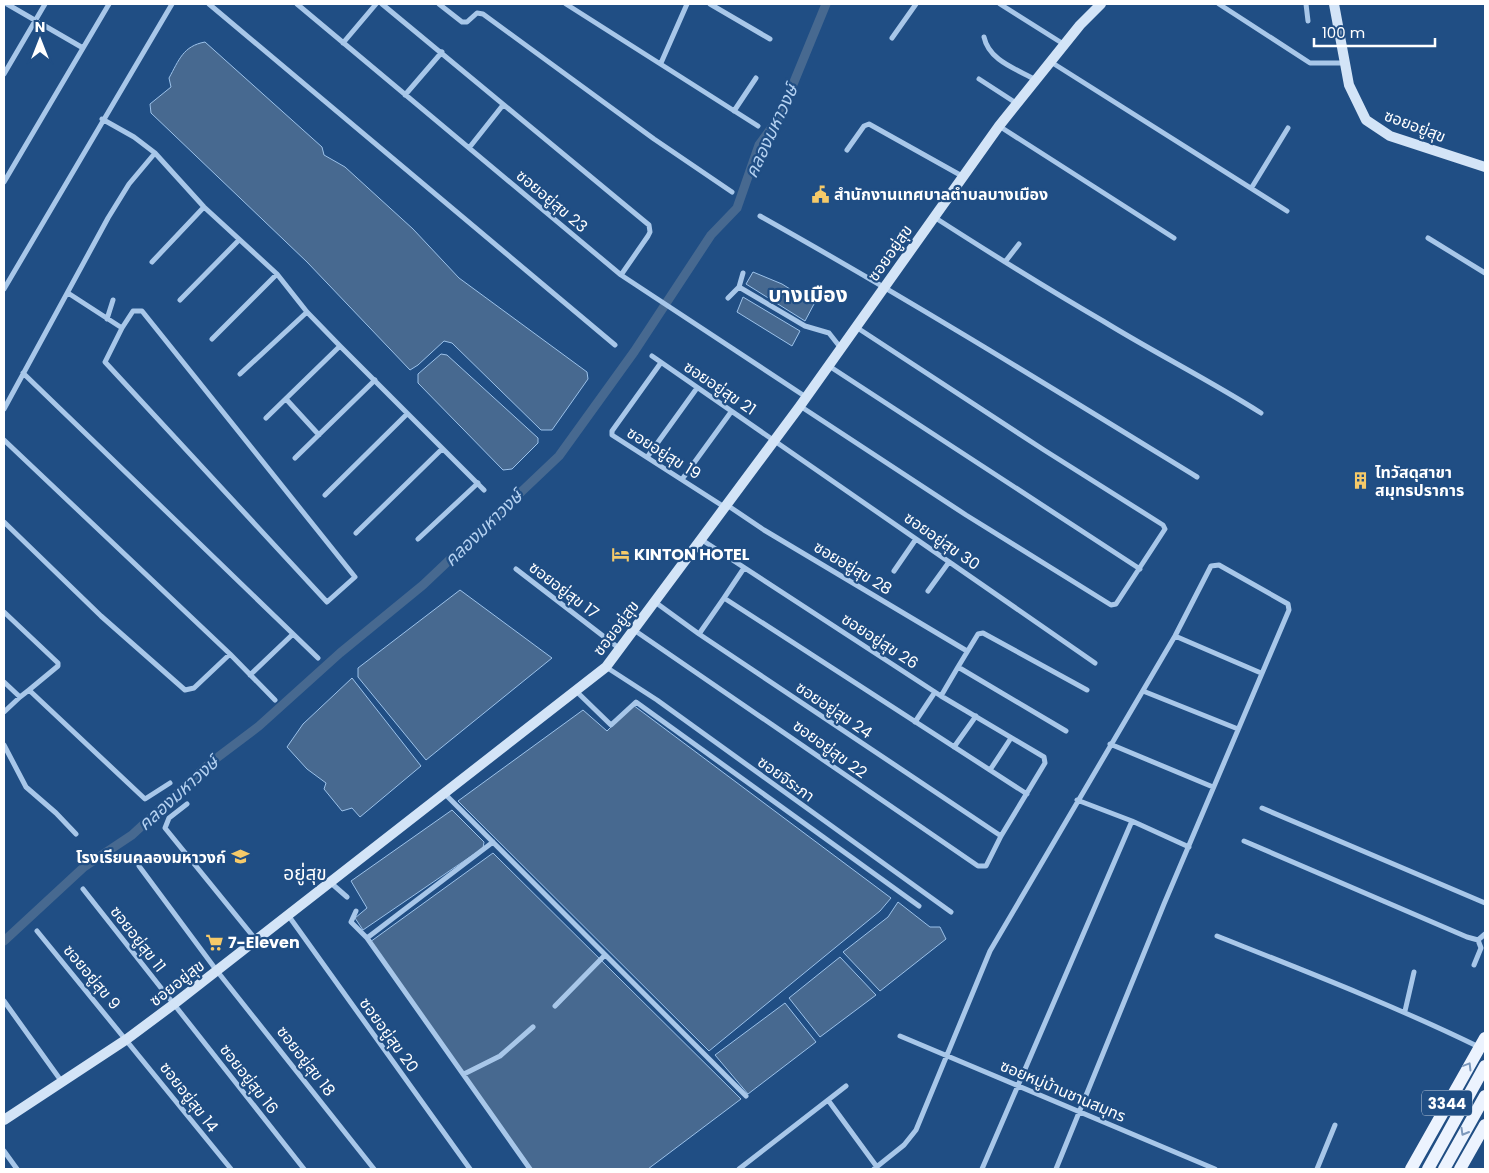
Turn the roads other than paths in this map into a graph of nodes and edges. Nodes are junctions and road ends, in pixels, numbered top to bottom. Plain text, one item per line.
1 (7, 4) edge
2 (45, 4) edge
3 (109, 4) edge
4 (172, 4) edge
5 (209, 4) edge
6 (297, 4) edge
7 (376, 4) edge
8 (382, 4) edge
9 (439, 4) edge
10 (566, 4) edge
11 (680, 4) edge
12 (710, 4) edge
13 (916, 4) edge
14 (1000, 4) edge
15 (1101, 4) edge
16 (1219, 4) edge
17 (1306, 4) edge
18 (1334, 4) edge
19 (686, 5) edge
20 (36, 20) junction
21 (1308, 21) dead end
22 (984, 37) dead end
23 (892, 38) dead end
24 (770, 39) dead end
25 (343, 43) junction
26 (1065, 45) junction
27 (83, 48) junction
28 (442, 52) junction
29 (1051, 62) junction
30 (661, 63) junction
31 (1344, 63) junction
32 (4, 74) edge
33 (756, 78) dead end
34 (979, 79) dead end
35 (1036, 80) junction
36 (405, 95) junction
37 (1016, 103) junction
38 (503, 105) junction
39 (734, 110) junction
40 (102, 119) junction
41 (758, 126) dead end
42 (999, 126) junction
43 (1288, 128) dead end
44 (469, 148) junction
45 (847, 150) dead end
46 (155, 153) junction
47 (1485, 167) edge
48 (962, 176) junction
49 (4, 182) edge
50 (1252, 187) junction
51 (732, 192) dead end
52 (204, 207) junction
53 (1287, 211) dead end
54 (760, 216) dead end
55 (934, 217) junction
56 (1174, 238) dead end
57 (1428, 238) dead end
58 (238, 241) junction
59 (1018, 244) dead end
60 (152, 262) dead end
61 (1005, 262) junction
62 (1485, 272) edge
63 (743, 273) dead end
64 (277, 274) junction
65 (621, 275) junction
66 (885, 286) junction
67 (739, 287) junction
68 (4, 289) edge
69 (68, 293) junction
70 (728, 298) dead end
71 (113, 300) dead end
72 (180, 300) dead end
73 (307, 312) junction
74 (107, 318) junction
75 (856, 327) junction
76 (122, 328) junction
77 (212, 340) dead end
78 (614, 345) dead end
79 (340, 346) junction
80 (840, 347) junction
81 (652, 356) dead end
82 (660, 364) junction
83 (828, 365) junction
84 (23, 373) junction
85 (240, 374) dead end
86 (375, 380) junction
87 (696, 388) junction
88 (286, 399) junction
89 (803, 401) junction
90 (4, 409) edge
91 (731, 412) junction
92 (1261, 413) dead end
93 (407, 414) junction
94 (266, 418) dead end
95 (319, 435) junction
96 (4, 440) edge
97 (774, 440) junction
98 (442, 449) junction
99 (648, 456) junction
100 (295, 458) dead end
101 (1197, 477) dead end
102 (683, 478) junction
103 (478, 483) junction
104 (484, 490) dead end
105 (324, 495) dead end
106 (726, 506) junction
107 (4, 522) edge
108 (356, 532) dead end
109 (418, 539) dead end
110 (916, 539) junction
111 (702, 540) junction
112 (949, 562) junction
113 (744, 568) junction
114 (516, 569) dead end
115 (1140, 569) junction
116 (894, 571) dead end
117 (928, 591) dead end
118 (724, 598) junction
119 (655, 602) junction
120 (4, 612) edge
121 (634, 630) junction
122 (293, 634) junction
123 (699, 634) junction
124 (1174, 636) junction
125 (620, 649) junction
126 (967, 651) junction
127 (230, 654) junction
128 (318, 658) dead end
129 (1095, 664) dead end
130 (606, 667) junction
131 (958, 667) junction
132 (1261, 673) junction
133 (250, 674) junction
134 (4, 682) edge
135 (28, 690) junction
136 (1087, 690) dead end
137 (1143, 691) junction
138 (577, 692) junction
139 (935, 692) junction
140 (941, 696) junction
141 (20, 697) junction
142 (275, 700) dead end
143 (4, 712) edge
144 (976, 716) junction
145 (915, 722) junction
146 (1238, 729) junction
147 (1066, 731) dead end
148 (1011, 738) junction
149 (1110, 744) junction
150 (4, 745) edge
151 (954, 747) junction
152 (990, 770) junction
153 (170, 783) dead end
154 (1213, 787) junction
155 (445, 794) junction
156 (1027, 794) junction
157 (1077, 800) junction
158 (187, 804) dead end
159 (1262, 808) dead end
160 (1132, 821) junction
161 (76, 834) dead end
162 (1000, 836) junction
163 (1244, 841) dead end
164 (493, 842) junction
165 (1189, 847) junction
166 (139, 866) dead end
167 (331, 883) junction
168 (83, 889) dead end
169 (347, 898) dead end
170 (1485, 903) edge
171 (919, 906) dead end
172 (356, 911) dead end
173 (951, 912) dead end
174 (288, 915) junction
175 (37, 931) dead end
176 (1485, 934) edge
177 (1217, 936) dead end
178 (367, 938) junction
179 (256, 940) junction
180 (1478, 940) junction
181 (605, 955) junction
182 (1474, 965) dead end
183 (217, 970) junction
184 (1414, 972) dead end
185 (4, 1001) edge
186 (174, 1004) junction
187 (555, 1006) dead end
188 (1405, 1011) junction
189 (533, 1027) dead end
190 (900, 1036) dead end
191 (127, 1039) junction
192 (1482, 1043) edge
193 (946, 1055) junction
194 (1485, 1066) edge
195 (464, 1074) junction
196 (62, 1082) junction
197 (1017, 1085) junction
198 (846, 1086) dead end
199 (746, 1096) dead end
200 (1485, 1096) edge
201 (828, 1100) junction
202 (1080, 1112) junction
203 (4, 1120) edge
204 (1334, 1125) dead end
205 (1485, 1125) edge
206 (4, 1151) edge
207 (876, 1168) edge
208 (16, 1169) edge
209 (231, 1169) edge
210 (304, 1169) edge
211 (374, 1169) edge
212 (470, 1169) edge
213 (530, 1169) edge
214 (739, 1169) edge
215 (982, 1169) edge
216 (1056, 1169) edge
217 (1215, 1169) edge
218 (1317, 1169) edge
219 (1411, 1169) edge
220 (1428, 1169) edge
221 (1444, 1169) edge
222 (1460, 1169) edge

1 - 20 street
2 - 20 street
3 - 27 street
4 - 40 street
5 - 78 street
6 - 25 street, ซอยอยู่สุข 23
7 - 25 street
8 - 28 street
9 - 51 street
10 - 30 street
11 - 19 street
12 - 24 street
13 - 23 street
14 - 26 street
15 - 26 street, ซอยอยู่สุข
16 - 31 street
17 - 21 street
18 - 31 street, ซอยอยู่สุข
19 - 30 street
20 - 27 street
20 - 32 street
22 - 35 street
25 - 36 street, ซอยอยู่สุข 23
26 - 29 street, ซอยอยู่สุข
27 - 49 street
28 - 36 street
28 - 38 street
29 - 35 street, ซอยอยู่สุข
29 - 50 street
30 - 39 street
31 - 47 street, ซอยอยู่สุข
33 - 39 street
34 - 37 street
35 - 37 street, ซอยอยู่สุข
36 - 44 street, ซอยอยู่สุข 23
37 - 42 street, ซอยอยู่สุข
38 - 44 street
38 - 65 street
39 - 41 street
40 - 46 street
40 - 68 street
42 - 48 street, ซอยอยู่สุข
42 - 56 street
43 - 50 street
44 - 65 street, ซอยอยู่สุข 23
45 - 48 street
46 - 52 street
46 - 69 street
48 - 55 street, ซอยอยู่สุข
50 - 53 street
52 - 58 street
52 - 60 street
54 - 66 street
55 - 61 street
55 - 66 street, ซอยอยู่สุข
57 - 62 street
58 - 64 street
58 - 72 street
59 - 61 street
61 - 92 street
63 - 67 street
64 - 73 street
64 - 77 street
65 - 89 street, ซอยอยู่สุข 23
66 - 75 street, ซอยอยู่สุข
66 - 101 street
67 - 70 street
67 - 80 street
69 - 74 street
69 - 84 street
71 - 74 street
73 - 79 street
73 - 85 street
74 - 76 street
75 - 80 street, ซอยอยู่สุข
75 - 115 street
76 - 76 street
79 - 86 street
79 - 88 street
80 - 83 street, ซอยอยู่สุข
81 - 82 street, ซอยอยู่สุข 21
82 - 87 street, ซอยอยู่สุข 21
82 - 99 street, ซอยอยู่สุข 19
83 - 89 street, ซอยอยู่สุข
83 - 115 street
84 - 90 street
84 - 122 street
86 - 93 street
86 - 95 street
87 - 91 street, ซอยอยู่สุข 21
87 - 99 street
88 - 94 street
88 - 95 street
89 - 97 street, ซอยอยู่สุข
89 - 115 street, ซอยอยู่สุข 23
91 - 97 street, ซอยอยู่สุข 21
91 - 102 street
93 - 98 street
93 - 105 street
95 - 100 street
96 - 127 street
97 - 106 street, ซอยอยู่สุข
97 - 110 street, ซอยอยู่สุข 30
98 - 103 street
98 - 108 street
99 - 102 street, ซอยอยู่สุข 19
102 - 106 street, ซอยอยู่สุข 19
103 - 104 street
103 - 109 street
106 - 111 street, ซอยอยู่สุข
106 - 126 street, ซอยอยู่สุข 28
107 - 127 street
110 - 112 street, ซอยอยู่สุข 30
110 - 116 street
111 - 113 street, ซอยอยู่สุข 26
111 - 119 street, ซอยอยู่สุข
112 - 117 street
112 - 129 street, ซอยอยู่สุข 30
113 - 118 street
113 - 139 street, ซอยอยู่สุข 26
114 - 125 street, ซอยอยู่สุข 17
118 - 123 street
118 - 145 street
119 - 121 street, ซอยอยู่สุข
119 - 123 street, ซอยอยู่สุข 24
120 - 135 street
121 - 125 street, ซอยอยู่สุข
121 - 162 street, ซอยอยู่สุข 22
122 - 128 street
122 - 133 street
123 - 162 street, ซอยอยู่สุข 24
124 - 132 street
124 - 132 street
124 - 137 street
125 - 130 street, ซอยอยู่สุข
126 - 131 street
126 - 136 street
127 - 133 street
130 - 138 street, ซอยอยู่สุข
130 - 173 street, ซอยจิระภา
131 - 140 street
131 - 147 street
132 - 146 street
133 - 142 street
134 - 141 street
135 - 141 street
135 - 153 street
137 - 146 street
137 - 149 street
138 - 155 street, ซอยอยู่สุข
138 - 171 street
139 - 140 street, ซอยอยู่สุข 26
139 - 145 street
140 - 144 street, ซอยอยู่สุข 26
141 - 143 street
144 - 148 street, ซอยอยู่สุข 26
144 - 151 street
145 - 151 street
146 - 154 street
148 - 152 street
148 - 156 street, ซอยอยู่สุข 26
149 - 154 street
149 - 157 street
150 - 161 street
151 - 152 street
152 - 156 street
154 - 165 street
155 - 164 street
155 - 167 street, ซอยอยู่สุข
156 - 162 street
157 - 160 street
157 - 193 street
158 - 179 street
159 - 170 street
160 - 165 street
160 - 197 street
163 - 180 street
164 - 178 street
164 - 181 street
165 - 202 street
166 - 183 street, ซอยอยู่สุข 18
167 - 169 street
167 - 174 street, ซอยอยู่สุข
168 - 186 street, ซอยอยู่สุข 11
172 - 178 street
174 - 179 street, ซอยอยู่สุข
174 - 212 street, ซอยอยู่สุข 20
175 - 191 street, ซอยอยู่สุข 9
176 - 180 street
177 - 188 street
178 - 195 street
179 - 183 street, ซอยอยู่สุข
180 - 182 street
181 - 187 street
181 - 199 street
183 - 186 street, ซอยอยู่สุข
183 - 211 street, ซอยอยู่สุข 18
184 - 188 street
185 - 196 street
186 - 191 street, ซอยอยู่สุข
186 - 210 street, ซอยอยู่สุข 16
188 - 192 street
189 - 195 street
190 - 193 street, ซอยหมู่บ้านชานสมุทร
191 - 196 street, ซอยอยู่สุข
191 - 209 street, ซอยอยู่สุข 14
219 -> 192 main road, 3344
193 - 197 street, ซอยหมู่บ้านชานสมุทร
193 - 207 street
194 - 220 main road, 3344
195 - 213 street
196 - 203 street, ซอยอยู่สุข
197 - 202 street, ซอยหมู่บ้านชานสมุทร
197 - 215 street
198 - 201 street
200 -> 221 main road, 3344
201 - 207 street
201 - 214 street
202 - 216 street
202 - 217 street, ซอยหมู่บ้านชานสมุทร
204 - 218 street
205 - 222 main road, 3344
206 - 208 street

